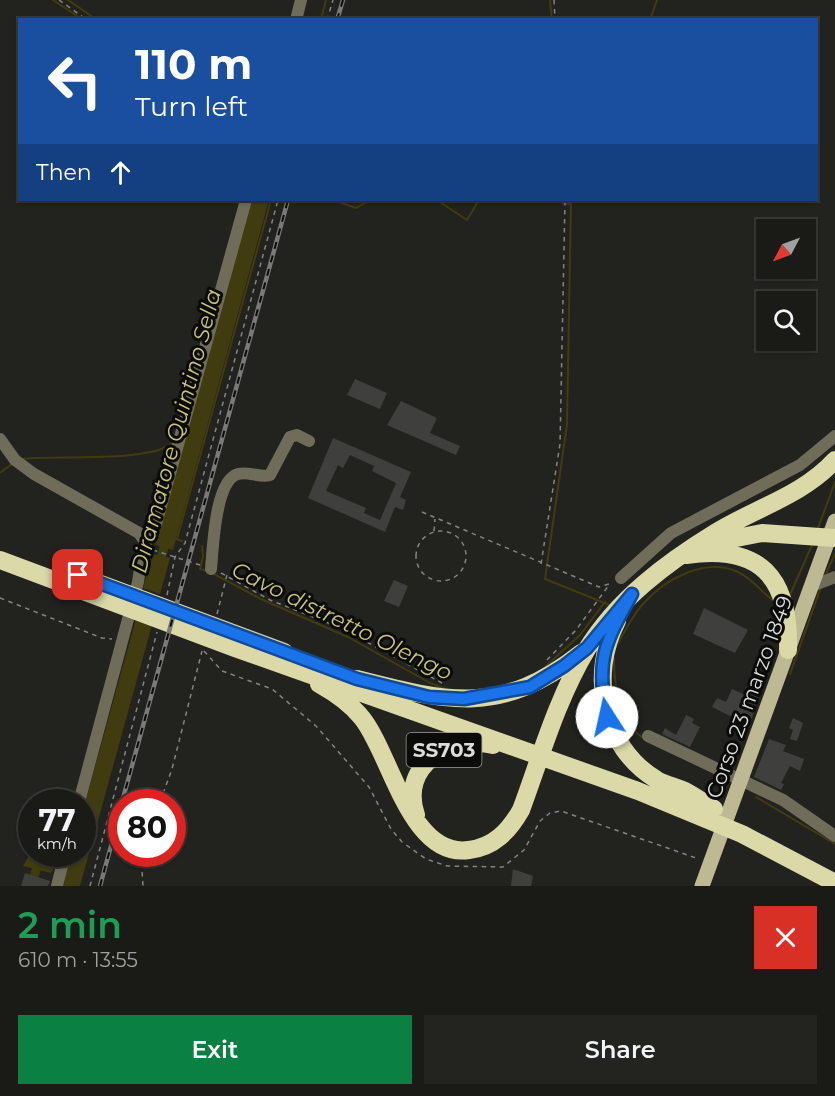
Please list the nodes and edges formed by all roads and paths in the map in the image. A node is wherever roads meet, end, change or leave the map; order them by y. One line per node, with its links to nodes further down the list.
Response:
1 (58, 0): 5 (path)
2 (301, 0): 6 (street)
3 (333, 0): 7 (path)
4 (554, 0): 8 (path)
5 (84, 18)
6 (296, 18)
7 (328, 18)
8 (555, 18)
9 (246, 201): 21 (street)
10 (278, 201): 24 (path)
11 (565, 201): 27 (path)
12 (835, 436): 30 (street)
13 (0, 439): 21 (street)
14 (309, 441): 28 (street)
15 (835, 460): 23 (highway, SS703)
16 (422, 512): 17 (path)
17 (435, 518): 19 (path); 27 (path)
18 (835, 521): 31 (main road, Corso 23 marzo 1849)
19 (434, 531): 19 (path)
20 (835, 538): 23 (highway, SS703)
21 (150, 547): 24 (path); 39 (street)
22 (0, 548): 34 (highway, SS703)
23 (684, 555): 37 (highway, SS703); 42 (highway, SS703)
24 (175, 557): 26 (path); 35 (path)
25 (0, 560): 34 (highway, SS703)
26 (197, 564)
27 (543, 565): 33 (path)
28 (211, 569): 29 (path)
29 (227, 576): 32 (path); 46 (path)
30 (621, 578): 33 (path)
31 (823, 581): 42 (main road, Corso 23 marzo 1849)
32 (225, 582)
33 (609, 585): 44 (path)
34 (115, 595): 40 (highway, SS703)
35 (166, 597)
36 (0, 598): 39 (path)
37 (623, 607): 41 (highway, SS703); 52 (highway, SS703)
38 (157, 632): 60 (path)
39 (122, 639): 50 (street)
40 (237, 642): 45 (highway, SS703); 48 (highway, SS703); 53 (highway, SS703)
41 (587, 648): 45 (highway, SS703); 53 (highway, SS703)
42 (788, 650): 49 (main road, Corso 23 marzo 1849)
43 (202, 651): 51 (path)
44 (542, 664)
45 (357, 679): 52 (highway, SS703)
46 (442, 684)
47 (648, 736): 49 (street)
48 (534, 753): 53 (highway, SS703); 58 (highway, SS703)
49 (741, 780): 54 (street); 62 (main road, Corso 23 marzo 1849)
50 (83, 789)
51 (165, 789)
52 (714, 809): 57 (highway, SS703)
53 (421, 828)
54 (835, 836)
55 (62, 867): 59 (street)
56 (142, 867): 61 (path)
57 (835, 870)
58 (835, 883)
59 (57, 886)
60 (90, 886)
61 (143, 886)
62 (702, 886)

